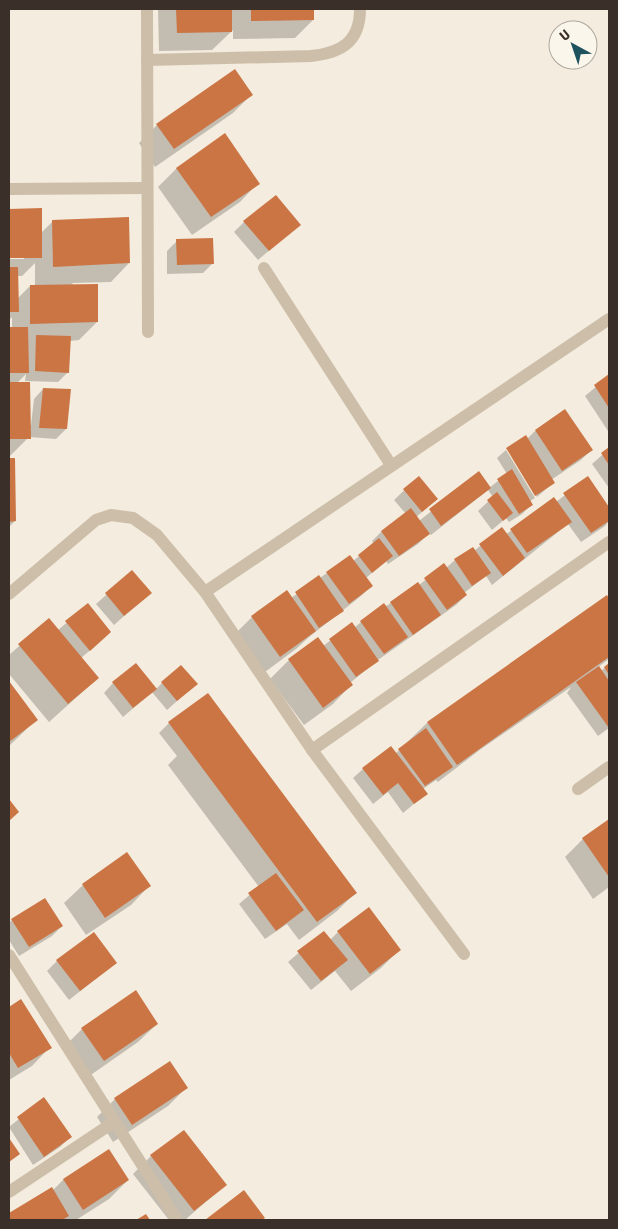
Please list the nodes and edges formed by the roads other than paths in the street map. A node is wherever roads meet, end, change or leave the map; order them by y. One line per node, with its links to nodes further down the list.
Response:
1 (146, 9): 3 (street)
2 (360, 9): 3 (street)
3 (147, 60): 4 (street)
4 (147, 188): 5 (street); 8 (street)
5 (9, 189)
6 (264, 268): 9 (street)
7 (609, 319): 9 (street)
8 (148, 332)
9 (391, 465): 11 (street)
10 (609, 542): 13 (street)
11 (205, 592): 12 (street); 13 (street)
12 (9, 594)
13 (312, 750): 16 (street)
14 (609, 767): 15 (street)
15 (578, 789)
16 (464, 954)
17 (9, 955): 18 (street)
18 (114, 1122): 19 (street); 20 (street)
19 (9, 1192)
20 (176, 1220)

